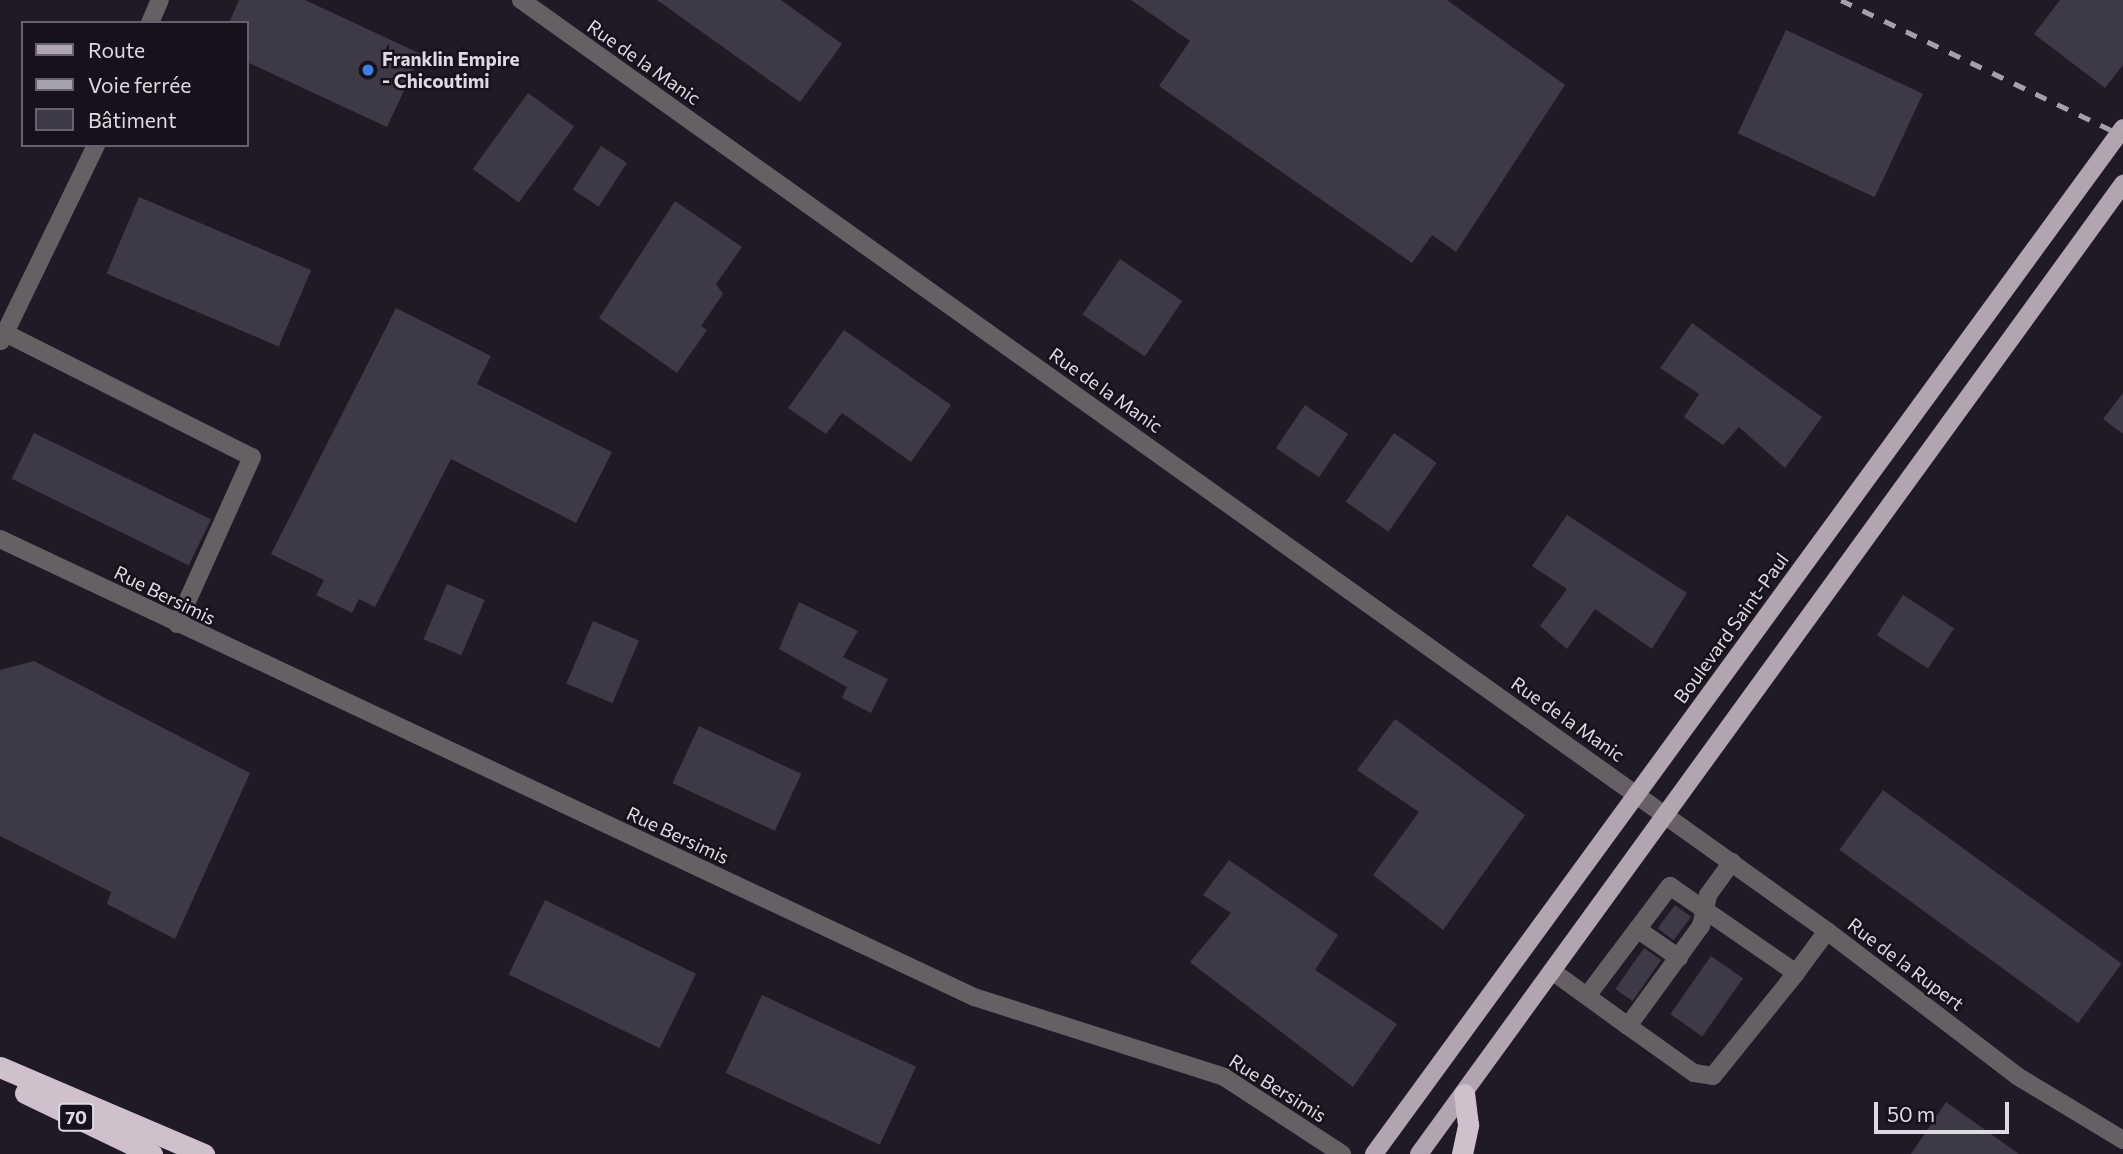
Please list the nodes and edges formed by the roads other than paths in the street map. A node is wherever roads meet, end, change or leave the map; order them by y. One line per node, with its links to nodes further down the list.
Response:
1 (160, 0): 3 (street)
2 (521, 0): 10 (street, Rue de la Manic)
3 (151, 21)
4 (2123, 128): 10 (main road, Boulevard Saint-Paul)
5 (95, 147): 7 (street)
6 (2123, 184): 11 (main road)
7 (2, 338): 9 (street)
8 (0, 539): 9 (street, Rue Bersimis)
9 (177, 624): 27 (street, Rue Bersimis)
10 (1636, 793): 11 (street, Rue de la Manic); 28 (main road, Boulevard Saint-Paul)
11 (1666, 815): 12 (street, Rue de la Rupert); 17 (main road)
12 (1732, 862): 13 (street); 15 (street, Rue de la Rupert)
13 (1704, 909): 14 (street); 16 (street); 18 (street)
14 (1637, 929): 16 (street); 19 (street)
15 (1828, 931): 18 (street); 24 (street, Rue de la Rupert)
16 (1679, 958): 20 (street)
17 (1552, 971): 19 (street); 23 (main road)
18 (1796, 973): 20 (street)
19 (1587, 996): 20 (street)
20 (1628, 1026)
21 (0, 1068): 26 (highway)
22 (0, 1081): 25 (highway, 70)
23 (1464, 1094): 29 (main road); 30 (highway)
24 (2123, 1140)
25 (152, 1154)
26 (204, 1154)
27 (1342, 1154)
28 (1374, 1154)
29 (1419, 1154)
30 (1462, 1154)

